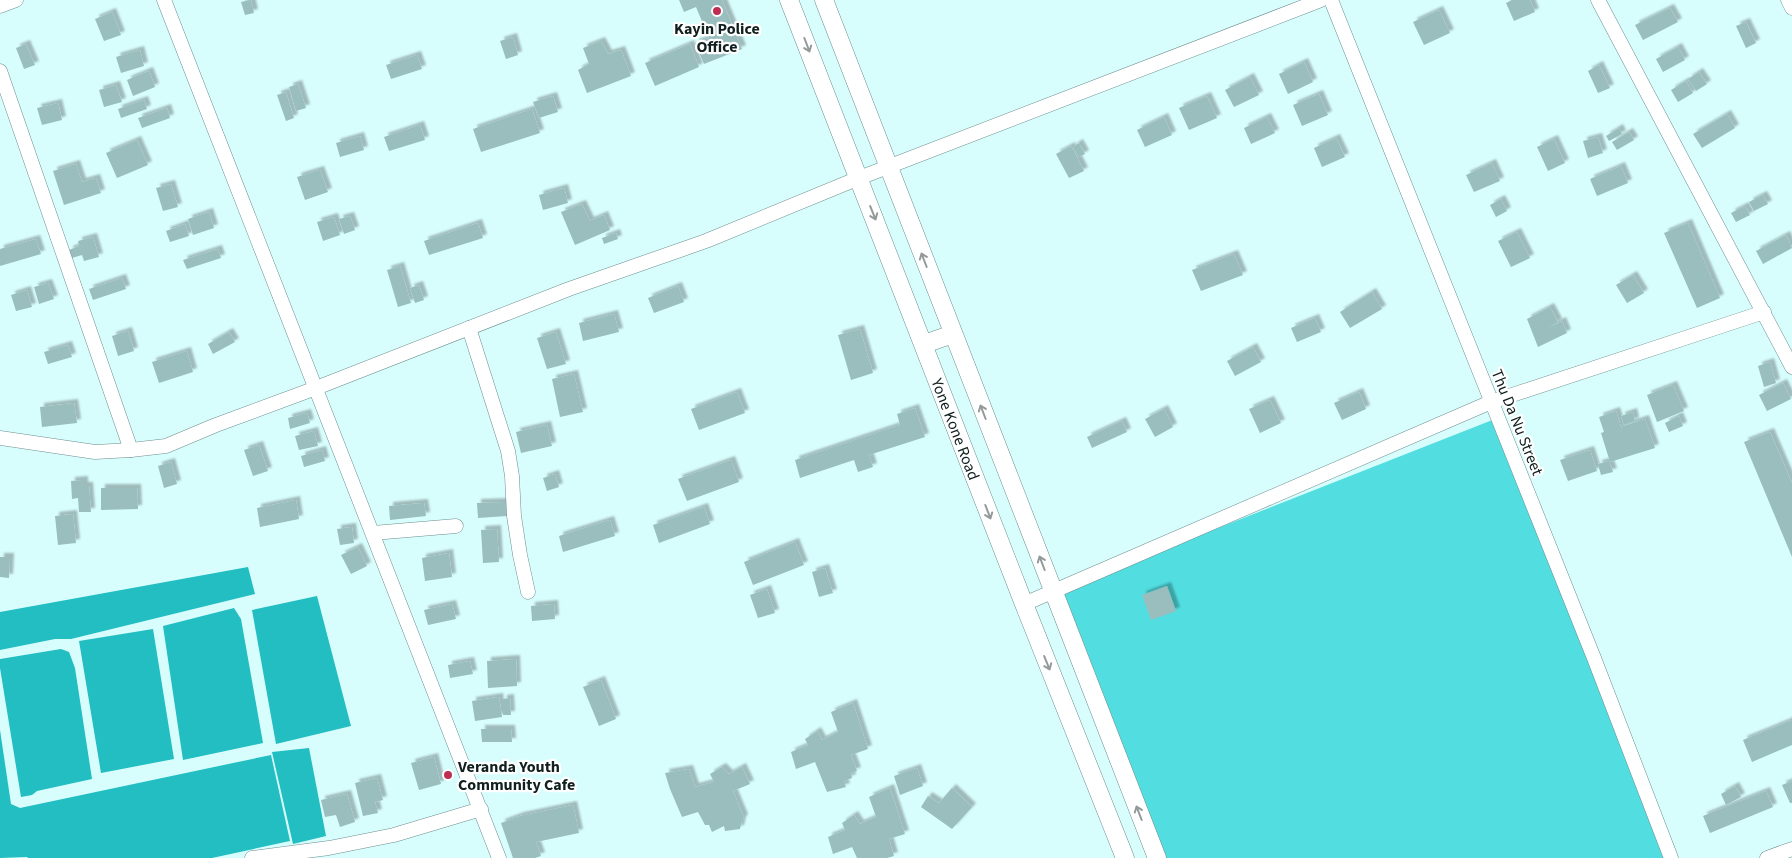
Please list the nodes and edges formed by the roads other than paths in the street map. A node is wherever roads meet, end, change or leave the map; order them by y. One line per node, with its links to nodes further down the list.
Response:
1 (16, 0): 9 (street)
2 (164, 0): 19 (street)
3 (789, 0): 13 (street, Yone Kone Road, one-way to 13)
4 (824, 0): 12 (street)
5 (1321, 0): 12 (street)
6 (1331, 0): 20 (street, Thu Da Nu Street)
7 (1598, 0): 14 (street)
8 (1788, 0): 10 (street)
9 (0, 6)
10 (1792, 8)
11 (0, 71): 22 (street)
12 (888, 167): 13 (street); 16 (street, one-way to 12)
13 (859, 178): 15 (street); 17 (street, Yone Kone Road, one-way to 17)
14 (1764, 312): 18 (street); 20 (street)
15 (469, 328): 19 (street); 25 (street)
16 (952, 334): 17 (street); 26 (street, one-way to 16)
17 (924, 344): 27 (street, Yone Kone Road, one-way to 27)
18 (1792, 366)
19 (316, 388): 22 (street); 24 (street)
20 (1491, 402): 26 (street); 34 (street, Thu Da Nu Street)
21 (0, 438): 22 (street)
22 (131, 450)
23 (456, 526): 24 (street)
24 (373, 533): 28 (street)
25 (528, 592)
26 (1053, 593): 27 (street); 33 (street, one-way to 26)
27 (1024, 604): 32 (street, Yone Kone Road, one-way to 32)
28 (481, 809): 30 (street); 31 (street)
29 (1792, 849): 35 (street)
30 (252, 858)
31 (499, 858)
32 (1125, 858)
33 (1157, 858)
34 (1671, 858)
35 (1767, 858)

